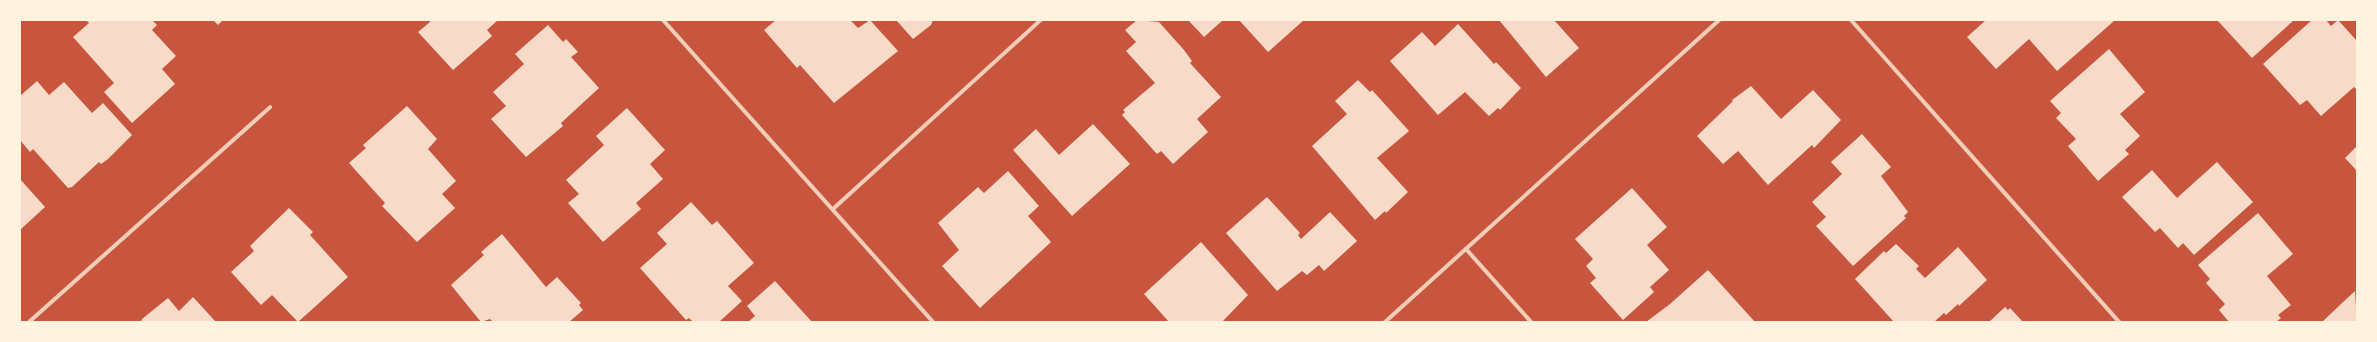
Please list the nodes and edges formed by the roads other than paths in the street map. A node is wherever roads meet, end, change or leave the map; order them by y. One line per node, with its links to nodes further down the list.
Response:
1 (663, 20): 6 (street)
2 (1041, 20): 6 (street)
3 (1719, 20): 7 (street)
4 (1851, 20): 12 (street)
5 (270, 107): 8 (street)
6 (833, 209): 9 (street)
7 (1466, 249): 10 (street); 11 (street)
8 (29, 322)
9 (934, 322)
10 (1385, 322)
11 (1530, 322)
12 (2119, 322)

